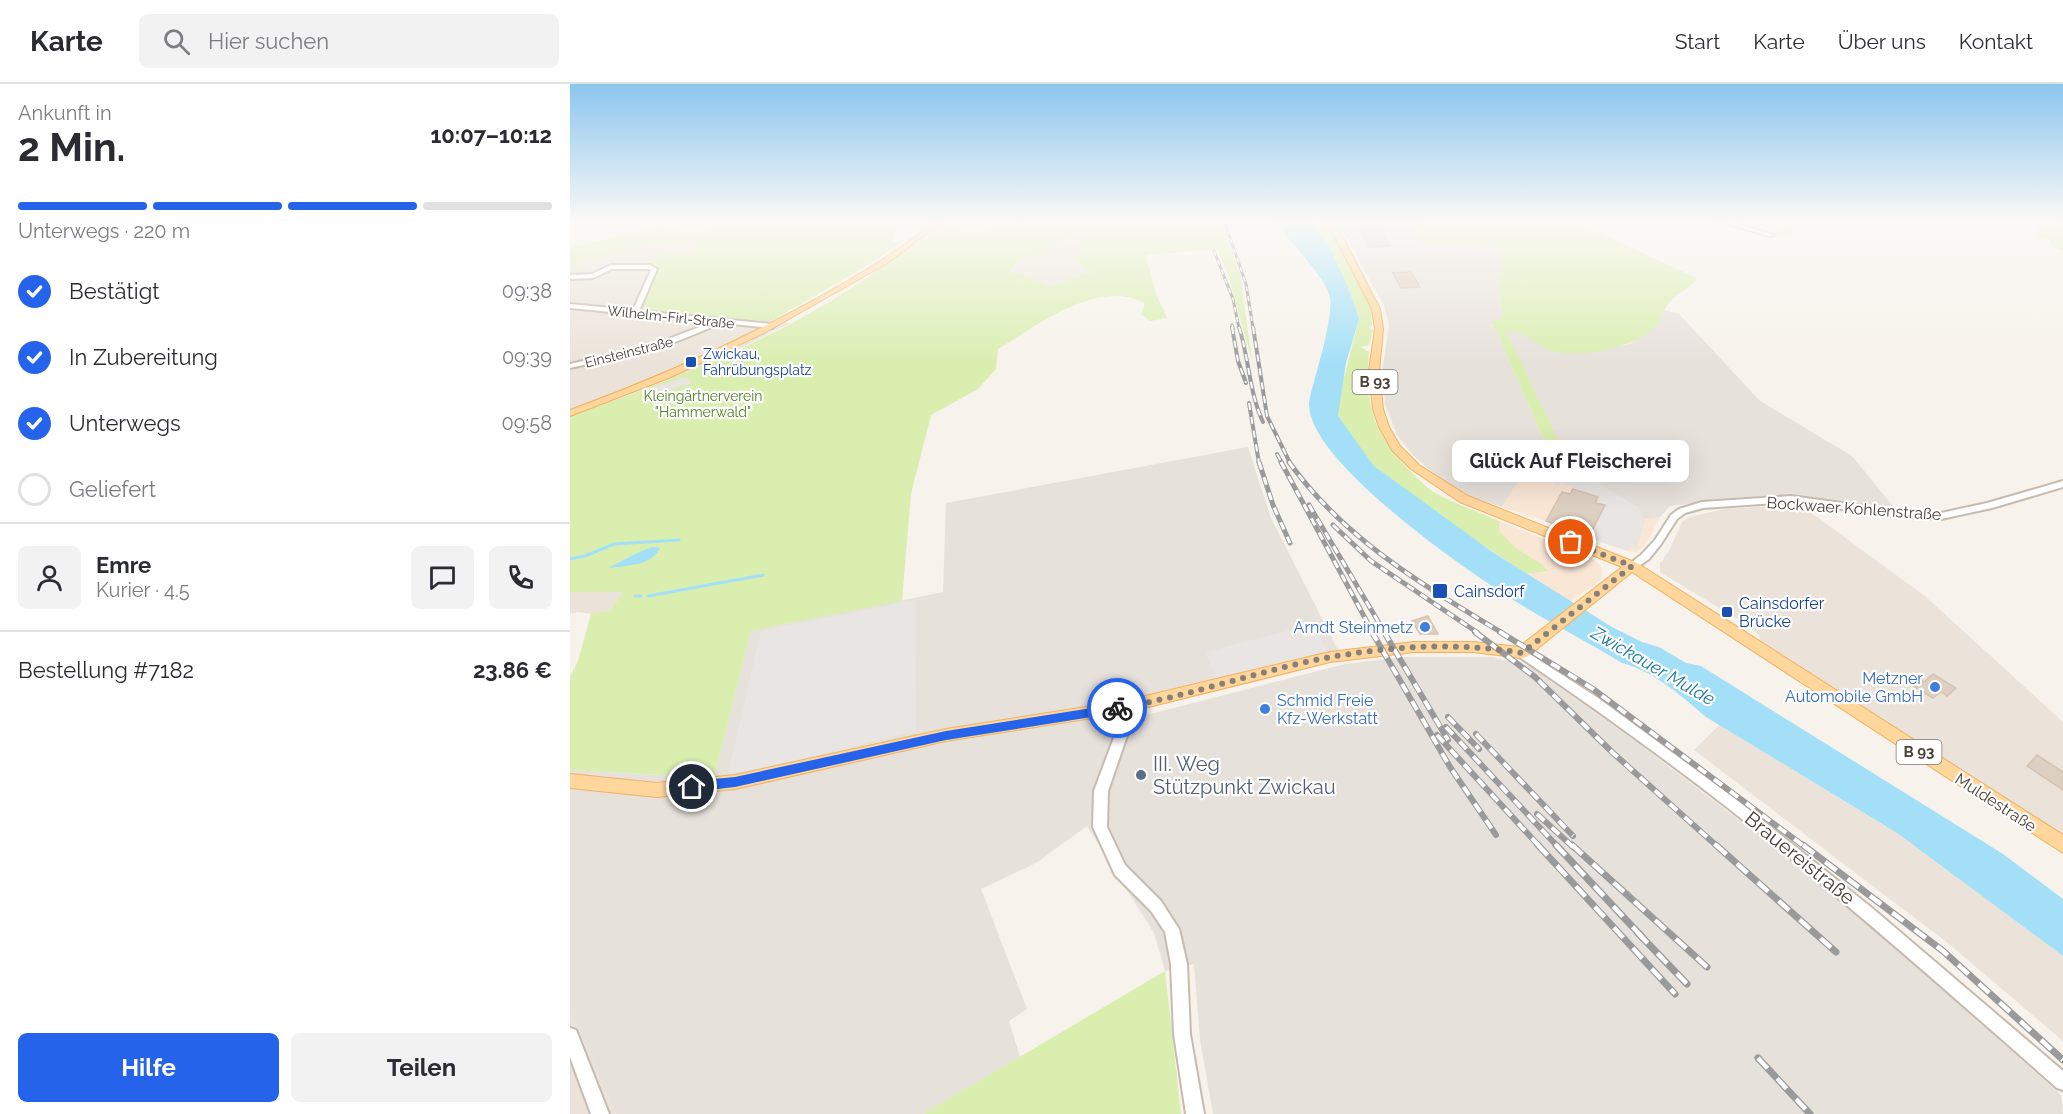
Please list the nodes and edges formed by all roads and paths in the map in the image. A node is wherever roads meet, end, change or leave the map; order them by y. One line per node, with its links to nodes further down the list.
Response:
1 (609, 268): 5 (street)
2 (652, 268): 7 (street)
3 (873, 268): 9 (main road)
4 (1355, 268): 15 (main road, Muldestraße / B 93)
5 (570, 277)
6 (570, 306): 7 (street, Wilhelm-Firl-Straße)
7 (635, 313): 8 (street, Wilhelm-Firl-Straße)
8 (720, 322): 9 (street, Wilhelm-Firl-Straße); 10 (street, Einsteinstraße)
9 (772, 326): 13 (main road)
10 (595, 362): 11 (street, Einsteinstraße); 12 (street)
11 (570, 366)
12 (570, 375)
13 (570, 413)
14 (2063, 484): 15 (street, Bockwaer Kohlenstraße)
15 (1632, 566): 16 (main road); 19 (main road, Muldestraße / B 93)
16 (1522, 653): 17 (main road); 21 (street, Brauereistraße)
17 (1124, 707): 18 (main road); 23 (street)
18 (570, 781)
19 (2063, 845)
20 (570, 1036): 22 (street)
21 (2063, 1082)
22 (600, 1114)
23 (1195, 1114)

